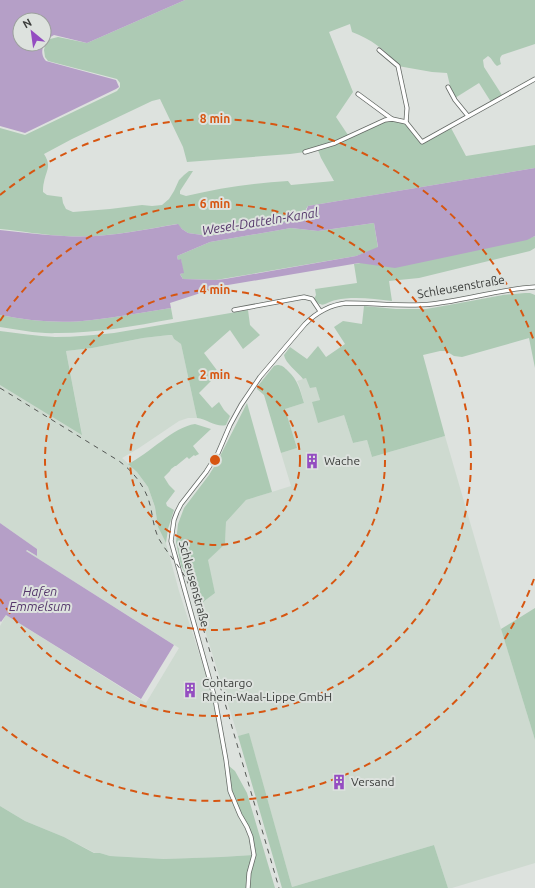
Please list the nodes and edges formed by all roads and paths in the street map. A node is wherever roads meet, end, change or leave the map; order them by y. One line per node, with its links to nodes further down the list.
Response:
1 (379, 50): 7 (street)
2 (535, 79): 5 (street)
3 (448, 87): 5 (street)
4 (358, 94): 6 (street)
5 (468, 116): 7 (street)
6 (392, 119): 7 (street); 8 (street)
7 (406, 122)
8 (305, 152)
9 (535, 287): 11 (street, Schleusenstraße)
10 (234, 310): 11 (street)
11 (320, 311): 12 (street, Schleusenstraße)
12 (248, 888)

